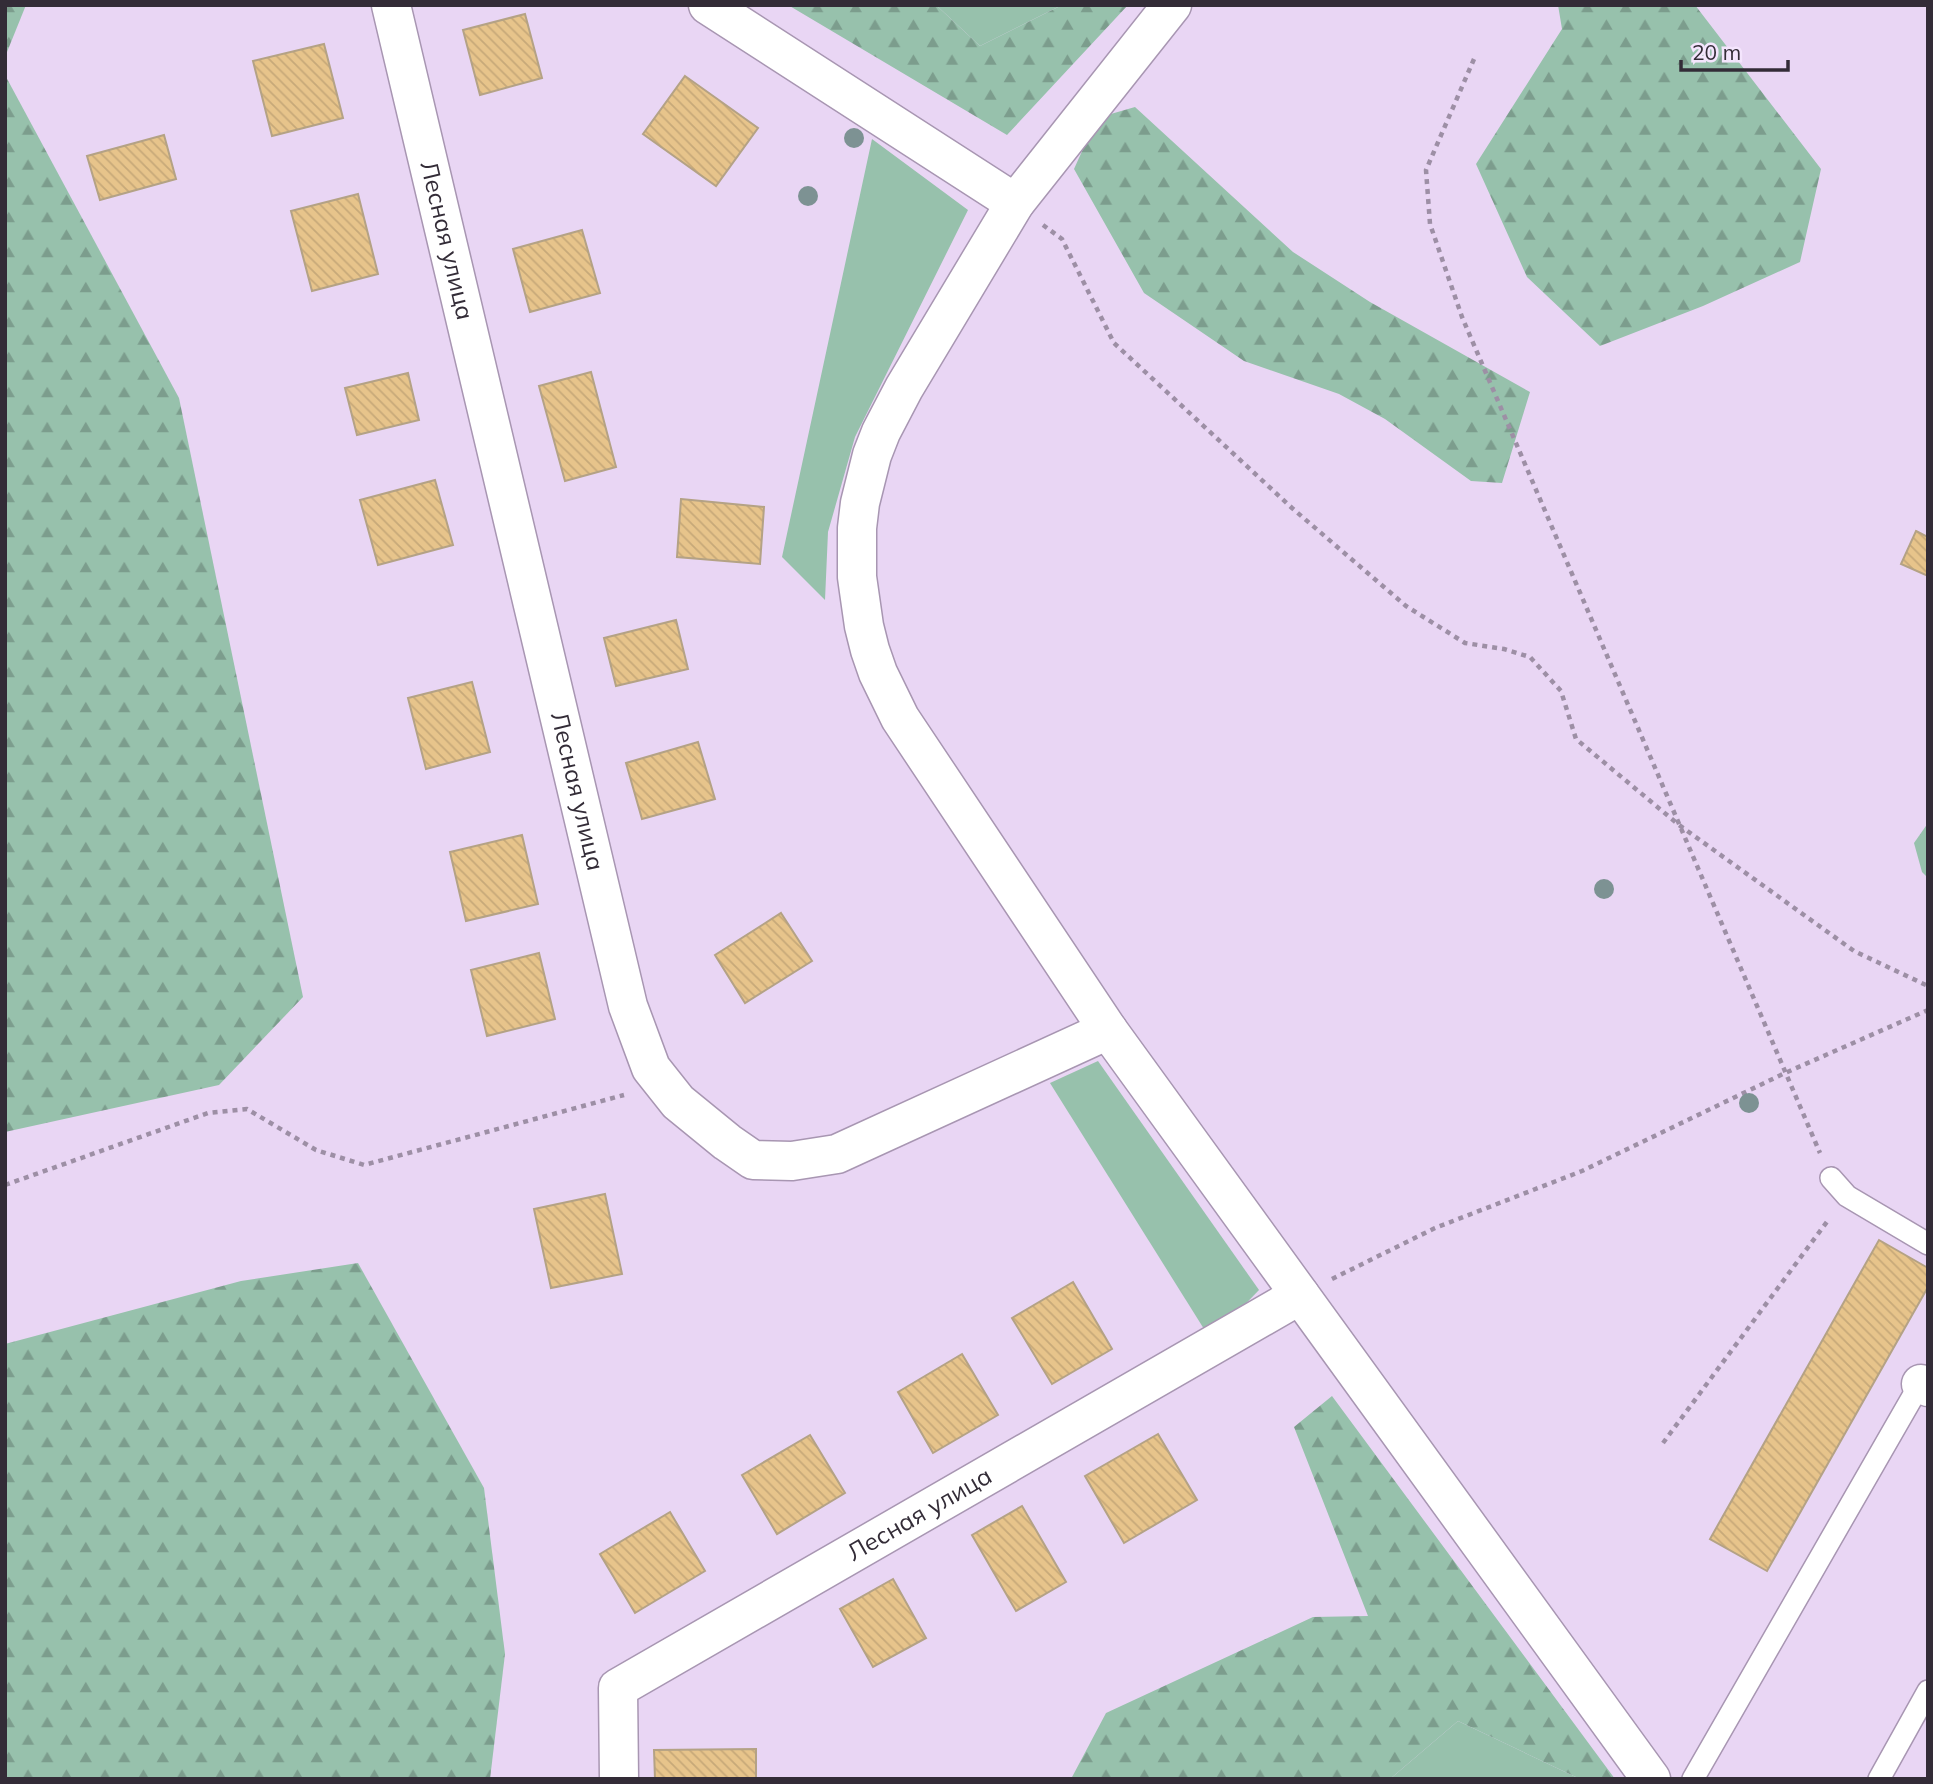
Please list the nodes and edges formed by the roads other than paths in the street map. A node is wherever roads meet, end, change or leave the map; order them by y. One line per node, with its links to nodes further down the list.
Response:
1 (391, 5): 5 (street, Лесная улица)
2 (708, 5): 4 (street)
3 (1171, 5): 4 (street)
4 (1015, 203): 5 (street)
5 (1108, 1030): 8 (street)
6 (1831, 1178): 7 (lane)
7 (1928, 1244)
8 (1300, 1295): 11 (street, Лесная улица); 12 (street)
9 (1925, 1380): 13 (lane)
10 (1928, 1691): 14 (lane)
11 (619, 1779)
12 (1651, 1779)
13 (1693, 1779)
14 (1879, 1779)

